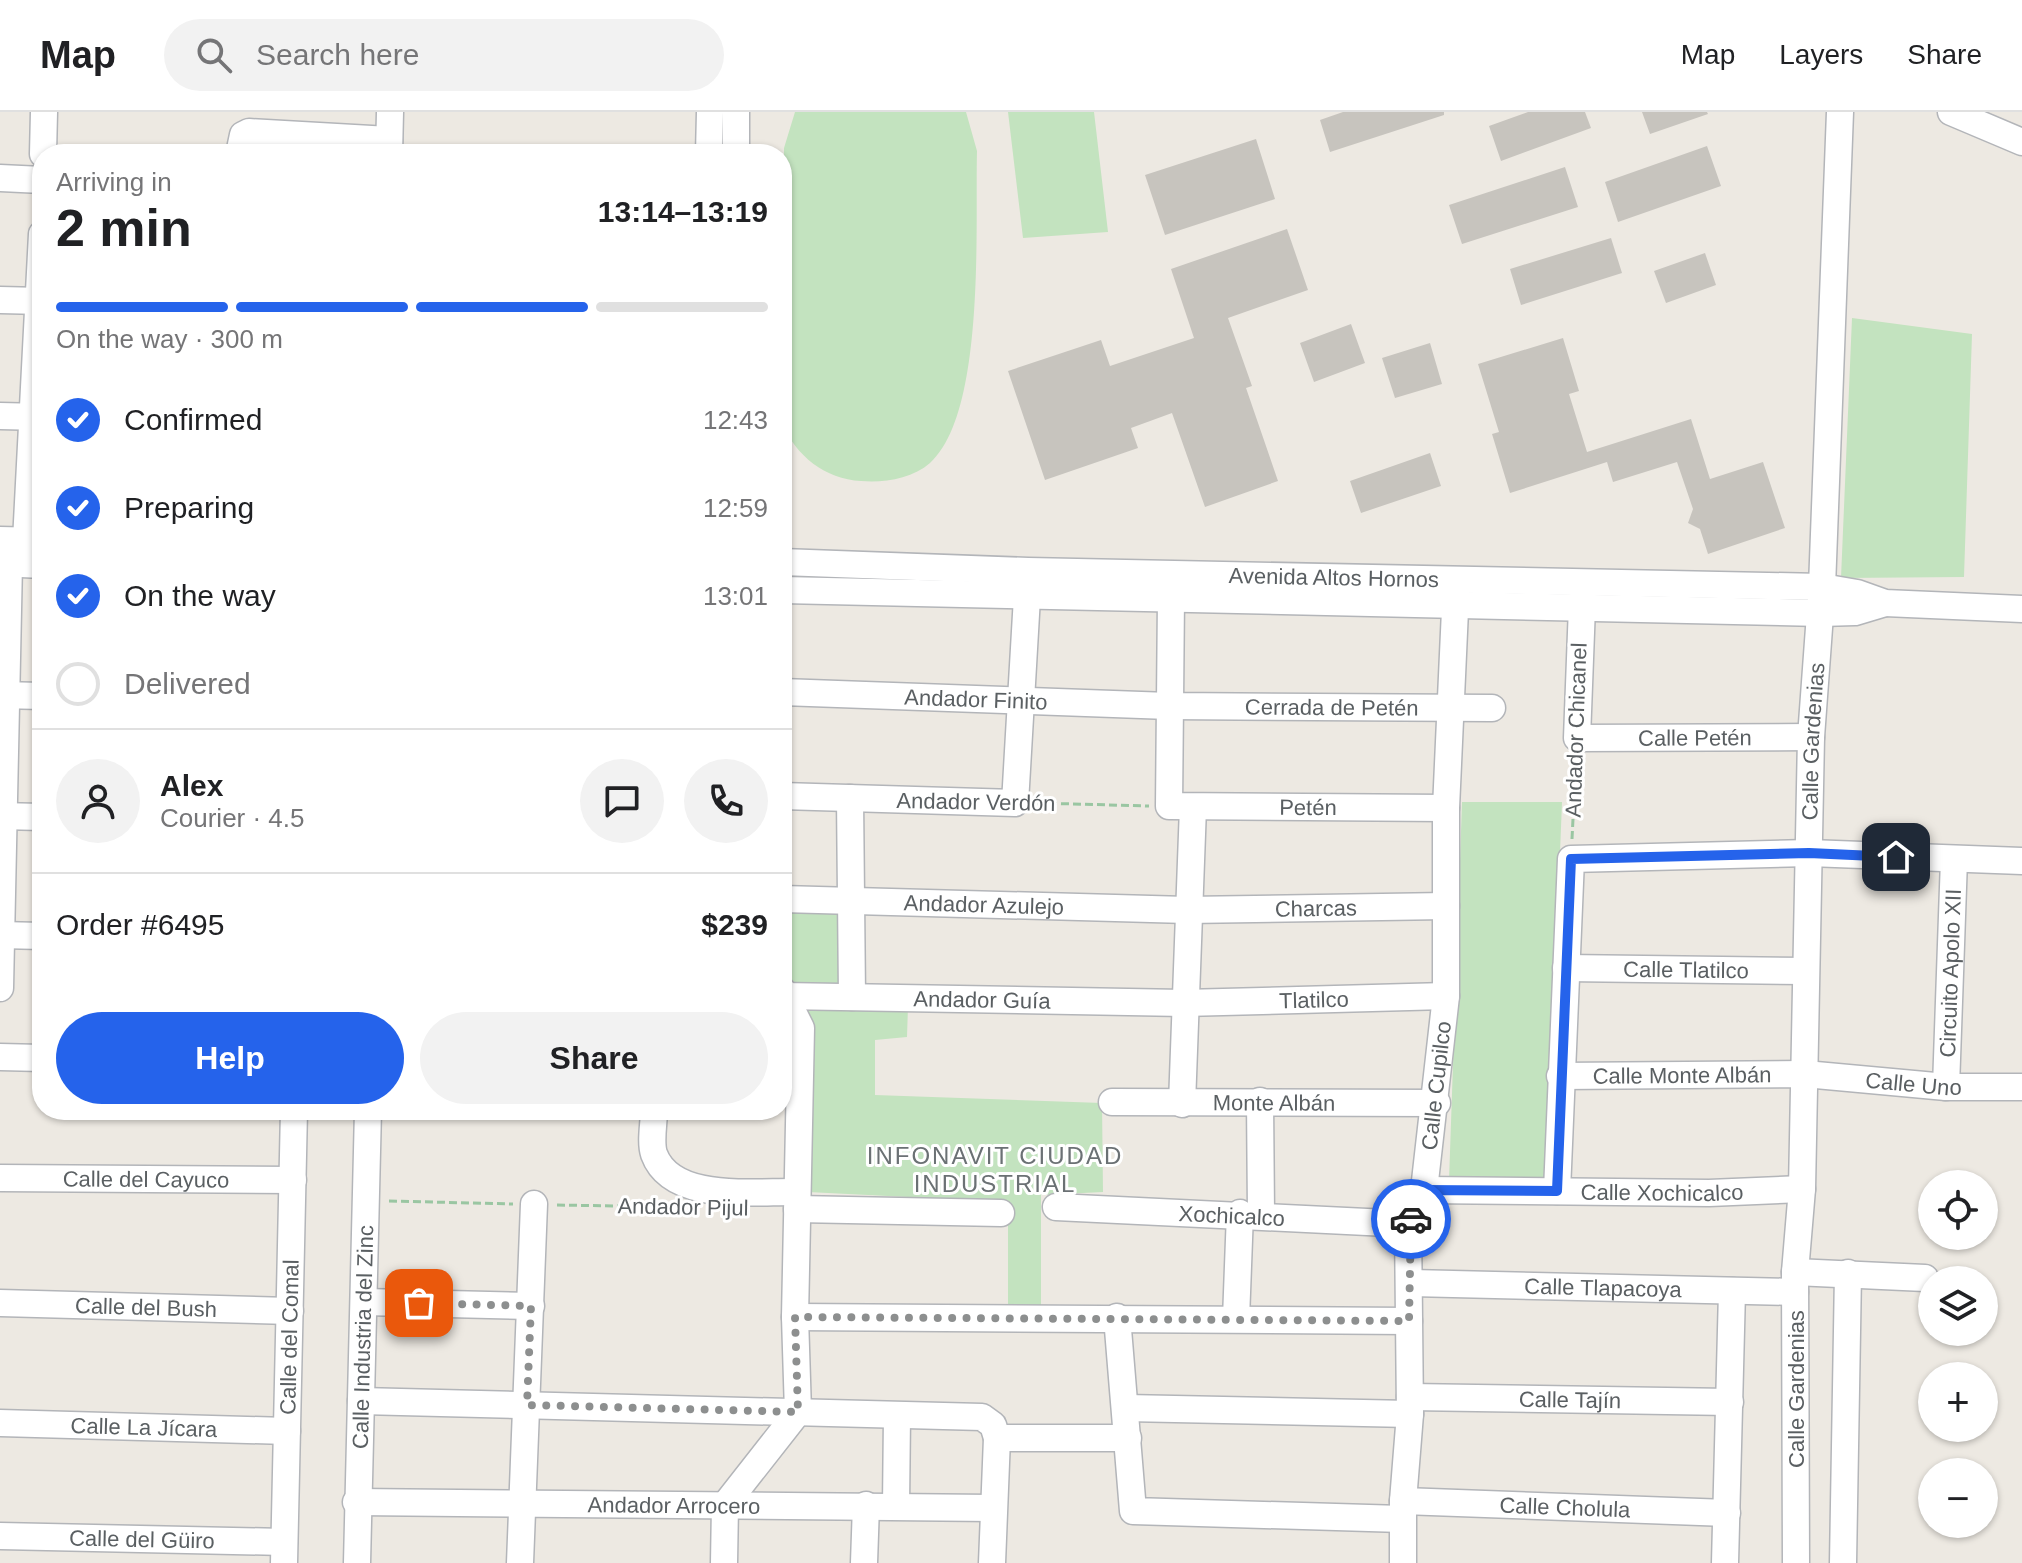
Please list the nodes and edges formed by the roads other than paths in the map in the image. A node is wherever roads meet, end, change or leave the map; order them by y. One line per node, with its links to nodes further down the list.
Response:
1 (44, 112): 8 (street)
2 (390, 112): 11 (street)
3 (710, 112): 12 (street)
4 (736, 112): 13 (street)
5 (1840, 112): 27 (street, Calle Gardenias)
6 (1957, 113): 7 (street)
7 (2022, 142)
8 (43, 144)
9 (241, 144): 10 (street)
10 (334, 144)
11 (389, 144)
12 (709, 144)
13 (736, 144)
14 (0, 178): 15 (street)
15 (32, 180)
16 (0, 300): 17 (street)
17 (32, 301)
18 (0, 416): 19 (street)
19 (32, 417)
20 (32, 447): 21 (street)
21 (15, 550): 31 (street)
22 (792, 562): 24 (street, Avenida Altos Hornos)
23 (792, 590): 25 (street, Avenida Altos Hornos)
24 (1456, 592): 26 (street, Avenida Altos Hornos); 27 (street, Avenida Altos Hornos); 28 (street, Avenida Altos Hornos); 34 (street, Calle Cupilco)
25 (1027, 597): 26 (street, Avenida Altos Hornos); 33 (street)
26 (1171, 597): 35 (street)
27 (1821, 600): 28 (street, Avenida Altos Hornos); 29 (street, Avenida Altos Hornos); 37 (street, Calle Gardenias)
28 (1582, 606): 38 (street, Andador Chicanel)
29 (2022, 609)
30 (792, 692): 33 (street, Andador Finito)
31 (3, 695): 32 (street); 43 (street)
32 (32, 696)
33 (1020, 700): 35 (street, Andador Finito); 40 (street, Andador Verdón)
34 (1450, 705): 35 (street, Cerrada de Petén); 36 (street, Cerrada de Petén); 42 (street, Calle Cupilco)
35 (1169, 706): 41 (street)
36 (1492, 708)
37 (1811, 737): 38 (street, Calle Petén); 45 (street, Calle Gardenias)
38 (1577, 738)
39 (792, 796): 40 (street, Andador Verdón)
40 (850, 798): 49 (street)
41 (1181, 807): 42 (street, Petén); 51 (street)
42 (1446, 808): 50 (street, Calle Cupilco)
43 (2, 816): 44 (street); 52 (street)
44 (32, 817)
45 (1809, 853): 46 (street); 54 (street); 55 (street, Calle Gardenias)
46 (1954, 859): 47 (street); 66 (street, Circuito Apolo XII)
47 (2022, 861)
48 (792, 899): 49 (street, Andador Azulejo)
49 (849, 902): 51 (street, Andador Azulejo); 59 (street)
50 (1446, 906): 51 (street, Charcas); 58 (street, Calle Cupilco)
51 (1187, 910): 60 (street)
52 (1, 935): 53 (street); 56 (street)
53 (32, 936)
54 (1566, 968): 55 (street, Calle Tlatilco); 65 (street)
55 (1805, 971): 64 (street, Calle Gardenias)
56 (0, 988)
57 (792, 994): 59 (street, Andador Guía)
58 (1446, 996): 60 (street, Tlatilco); 70 (street, Calle Cupilco)
59 (852, 997): 60 (street, Andador Guía)
60 (1184, 1003): 71 (street)
61 (792, 1011): 80 (street)
62 (0, 1057): 63 (street)
63 (32, 1058)
64 (1805, 1074): 65 (street, Calle Monte Albán); 66 (street, Calle Uno); 77 (street, Calle Gardenias)
65 (1560, 1076): 79 (street)
66 (1946, 1087): 67 (street, Calle Uno)
67 (2022, 1087)
68 (1260, 1101): 70 (street, Monte Albán); 71 (street, Monte Albán); 84 (street)
69 (1112, 1102): 71 (street, Monte Albán)
70 (1437, 1103): 78 (street, Calle Cupilco)
71 (1182, 1104)
72 (294, 1120): 76 (street, Calle del Comal)
73 (368, 1120): 91 (street, Calle Industria del Zinc)
74 (654, 1120): 80 (street)
75 (0, 1178): 76 (street, Calle del Cayuco)
76 (293, 1180): 94 (street, Calle del Comal)
77 (1802, 1189): 79 (street, Calle Xochicalco); 88 (street, Calle Gardenias)
78 (1424, 1190): 79 (street, Calle Xochicalco); 85 (street, Calle Cupilco)
79 (1557, 1191)
80 (797, 1201): 83 (street); 95 (street)
81 (534, 1204): 93 (street)
82 (1056, 1207): 84 (street, Xochicalco)
83 (1001, 1213)
84 (1250, 1214): 85 (street, Xochicalco); 97 (street)
85 (1408, 1224): 89 (street, Calle Cupilco)
86 (1848, 1273): 87 (street, Calle Tlapacoya); 88 (street, Calle Tlapacoya); 128 (street)
87 (1918, 1278)
88 (1795, 1282): 90 (street, Calle Tlapacoya); 127 (street, Calle Gardenias)
89 (1411, 1283): 90 (street, Calle Tlapacoya); 98 (street, Calle Cupilco)
90 (1732, 1291): 100 (street)
91 (364, 1302): 93 (street); 99 (street, Calle Industria del Zinc)
92 (0, 1303): 94 (street, Calle del Bush)
93 (531, 1306): 101 (street)
94 (290, 1311): 107 (street, Calle del Comal)
95 (795, 1317): 96 (street); 104 (street)
96 (1117, 1317): 97 (street); 103 (street)
97 (1236, 1319): 98 (street)
98 (1409, 1321): 102 (street, Calle Cupilco)
99 (361, 1401): 101 (street); 110 (street, Calle Industria del Zinc)
100 (1730, 1402): 102 (street, Calle Tajín); 117 (street)
101 (527, 1405): 104 (street); 111 (street)
102 (1410, 1406): 103 (street, Calle Tajín); 116 (street, Calle Cupilco)
103 (1126, 1408): 109 (street)
104 (798, 1412): 105 (street); 112 (street)
105 (897, 1416): 108 (street); 114 (street)
106 (0, 1423): 107 (street, Calle La Jícara)
107 (287, 1431): 119 (street, Calle del Comal)
108 (997, 1438): 109 (street); 115 (street)
109 (1128, 1438): 116 (street, Calle Cholula)
110 (356, 1502): 111 (street, Andador Arrocero); 120 (street, Calle Industria del Zinc)
111 (521, 1503): 112 (street, Andador Arrocero); 121 (street)
112 (725, 1505): 113 (street, Andador Arrocero); 122 (street)
113 (866, 1505): 114 (street, Andador Arrocero); 123 (street)
114 (896, 1506): 115 (street, Andador Arrocero)
115 (993, 1508): 124 (street)
116 (1403, 1510): 117 (street, Calle Cholula); 125 (street, Calle Cupilco)
117 (1727, 1513): 126 (street)
118 (0, 1536): 119 (street, Calle del Güiro)
119 (284, 1553)
120 (357, 1563)
121 (520, 1563)
122 (724, 1563)
123 (864, 1563)
124 (992, 1563)
125 (1403, 1563)
126 (1725, 1563)
127 (1796, 1563)
128 (1843, 1563)

